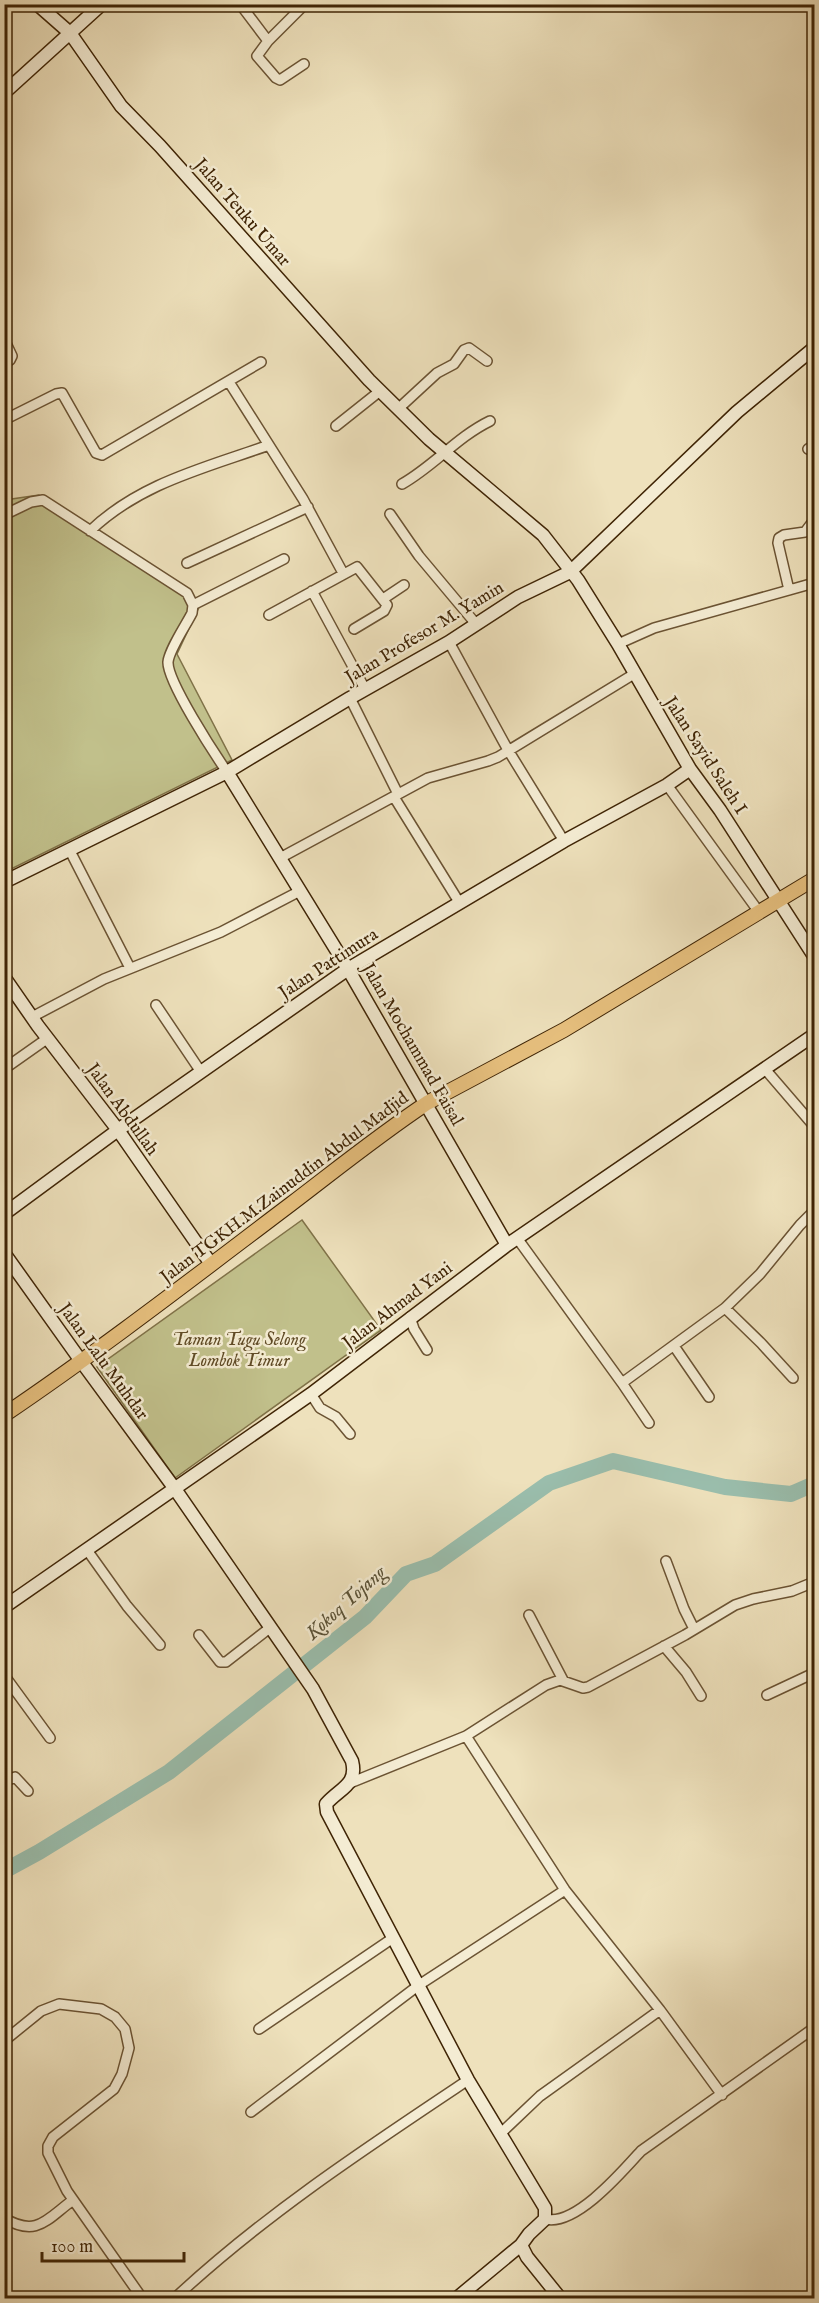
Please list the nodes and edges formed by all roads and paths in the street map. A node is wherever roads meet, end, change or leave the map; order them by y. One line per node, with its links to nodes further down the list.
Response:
1 (37, 4): 5 (street, Jalan Teuku Umar)
2 (102, 4): 5 (street)
3 (240, 4): 6 (street)
4 (305, 4): 6 (street)
5 (70, 33): 8 (street); 15 (street, Jalan Teuku Umar)
6 (268, 41): 7 (street)
7 (303, 64)
8 (4, 93)
9 (4, 339): 13 (street)
10 (814, 348): 30 (street, Jalan Profesor M. Yamin)
11 (487, 361): 16 (street)
12 (261, 362): 14 (street)
13 (4, 364)
14 (229, 382): 17 (street); 20 (street)
15 (380, 391): 16 (street, Jalan Teuku Umar); 19 (street)
16 (398, 409): 21 (street, Jalan Teuku Umar)
17 (4, 420)
18 (490, 421): 21 (street)
19 (336, 426)
20 (269, 445): 23 (street); 27 (street)
21 (445, 452): 22 (street); 30 (street, Jalan Sayid Saleh I)
22 (402, 484)
23 (308, 507): 29 (street); 31 (street)
24 (390, 514): 39 (street)
25 (4, 515): 27 (street)
26 (814, 520): 34 (street)
27 (90, 531): 37 (street)
28 (284, 559): 37 (street)
29 (187, 562)
30 (570, 572): 39 (street, Jalan Profesor M. Yamin); 42 (street, Jalan Sayid Saleh I)
31 (343, 573): 35 (street); 36 (street)
32 (814, 583): 34 (street)
33 (404, 585): 36 (street)
34 (789, 590): 42 (street)
35 (312, 591): 38 (street); 44 (street)
36 (383, 599): 40 (street)
37 (194, 605): 48 (street)
38 (269, 615)
39 (476, 624): 41 (street, Jalan Profesor M. Yamin)
40 (354, 629)
41 (449, 642): 44 (street, Jalan Profesor M. Yamin); 46 (street)
42 (618, 644): 43 (street, Jalan Sayid Saleh I)
43 (634, 674): 46 (street); 47 (street, Jalan Sayid Saleh I)
44 (364, 689): 45 (street, Jalan Profesor M. Yamin)
45 (350, 698): 48 (street, Jalan Profesor M. Yamin); 50 (street)
46 (507, 750): 50 (street); 51 (street)
47 (690, 769): 49 (street, Jalan Pattimura); 57 (street, Jalan Sayid Saleh I)
48 (227, 772): 52 (street, Jalan Profesor M. Yamin); 53 (street, Jalan Mochammad Faisal)
49 (667, 785): 51 (street, Jalan Pattimura); 59 (street)
50 (396, 796): 53 (street); 58 (street)
51 (564, 841): 58 (street, Jalan Pattimura)
52 (69, 849): 55 (street, Jalan Profesor M. Yamin); 61 (street)
53 (280, 858): 56 (street, Jalan Mochammad Faisal)
54 (814, 879): 57 (main road, Jalan TGKH.M.Zainuddin Abdul Madjid)
55 (4, 882)
56 (300, 891): 61 (street); 62 (street, Jalan Mochammad Faisal)
57 (778, 901): 59 (main road, Jalan TGKH.M.Zainuddin Abdul Madjid); 60 (street, Jalan Sayid Saleh I)
58 (459, 902): 62 (street, Jalan Pattimura)
59 (759, 912): 71 (main road, Jalan TGKH.M.Zainuddin Abdul Madjid)
60 (814, 956)
61 (130, 968): 65 (street)
62 (348, 969): 70 (street, Jalan Pattimura); 71 (street, Jalan Mochammad Faisal)
63 (4, 977): 65 (street, Jalan Abdullah)
64 (156, 1005): 70 (street)
65 (32, 1017): 67 (street, Jalan Abdullah)
66 (814, 1035): 68 (street, Jalan Ahmad Yani)
67 (48, 1038): 69 (street); 73 (street, Jalan Abdullah)
68 (764, 1068): 72 (street); 76 (street, Jalan Ahmad Yani)
69 (4, 1069)
70 (201, 1072): 73 (street, Jalan Pattimura)
71 (427, 1103): 76 (street, Jalan Mochammad Faisal); 78 (main road, Jalan TGKH.M.Zainuddin Abdul Madjid)
72 (814, 1126)
73 (118, 1130): 75 (street, Jalan Pattimura); 78 (street, Jalan Abdullah)
74 (814, 1211): 79 (street)
75 (4, 1214)
76 (512, 1242): 80 (street, Jalan Ahmad Yani); 85 (street)
77 (4, 1253): 83 (street, Jalan Lalu Muhdar)
78 (211, 1264): 83 (main road, Jalan TGKH.M.Zainuddin Abdul Madjid)
79 (725, 1308): 81 (street); 84 (street)
80 (410, 1317): 82 (street); 86 (street, Jalan Ahmad Yani)
81 (674, 1346): 85 (street); 87 (street)
82 (427, 1350)
83 (81, 1361): 88 (main road, Jalan TGKH.M.Zainuddin Abdul Madjid); 91 (street, Jalan Lalu Muhdar)
84 (793, 1378)
85 (622, 1383): 89 (street)
86 (311, 1394): 90 (street); 91 (street, Jalan Ahmad Yani)
87 (709, 1397)
88 (4, 1414)
89 (650, 1423)
90 (350, 1434)
91 (175, 1489): 92 (street, Jalan Ahmad Yani); 98 (street, Jalan Lalu Muhdar)
92 (87, 1550): 95 (street, Jalan Ahmad Yani); 100 (street)
93 (666, 1561): 97 (street)
94 (814, 1582): 97 (street)
95 (4, 1608)
96 (529, 1615): 104 (street)
97 (694, 1629): 101 (street)
98 (274, 1632): 99 (street); 110 (street, Jalan Lalu Muhdar)
99 (199, 1635)
100 (160, 1645)
101 (664, 1646): 104 (street); 106 (street)
102 (814, 1673): 105 (street)
103 (4, 1675): 108 (street)
104 (563, 1680): 107 (street)
105 (767, 1695)
106 (701, 1696)
107 (466, 1736): 110 (street); 112 (street)
108 (50, 1738)
109 (4, 1782): 111 (street)
110 (350, 1783): 113 (street)
111 (28, 1791)
112 (565, 1890): 114 (street); 115 (street)
113 (393, 1938): 114 (street); 117 (street)
114 (419, 1985): 119 (street); 121 (street)
115 (660, 2010): 120 (street); 122 (street)
116 (814, 2028): 120 (street)
117 (259, 2029)
118 (4, 2042): 123 (street)
119 (468, 2080): 122 (street); 128 (street)
120 (722, 2095): 125 (street)
121 (251, 2112)
122 (500, 2134): 125 (street)
123 (73, 2200): 124 (street); 127 (street)
124 (4, 2218)
125 (544, 2219): 126 (street)
126 (521, 2245): 129 (street); 130 (street)
127 (140, 2298)
128 (175, 2298)
129 (457, 2298)
130 (560, 2298)

